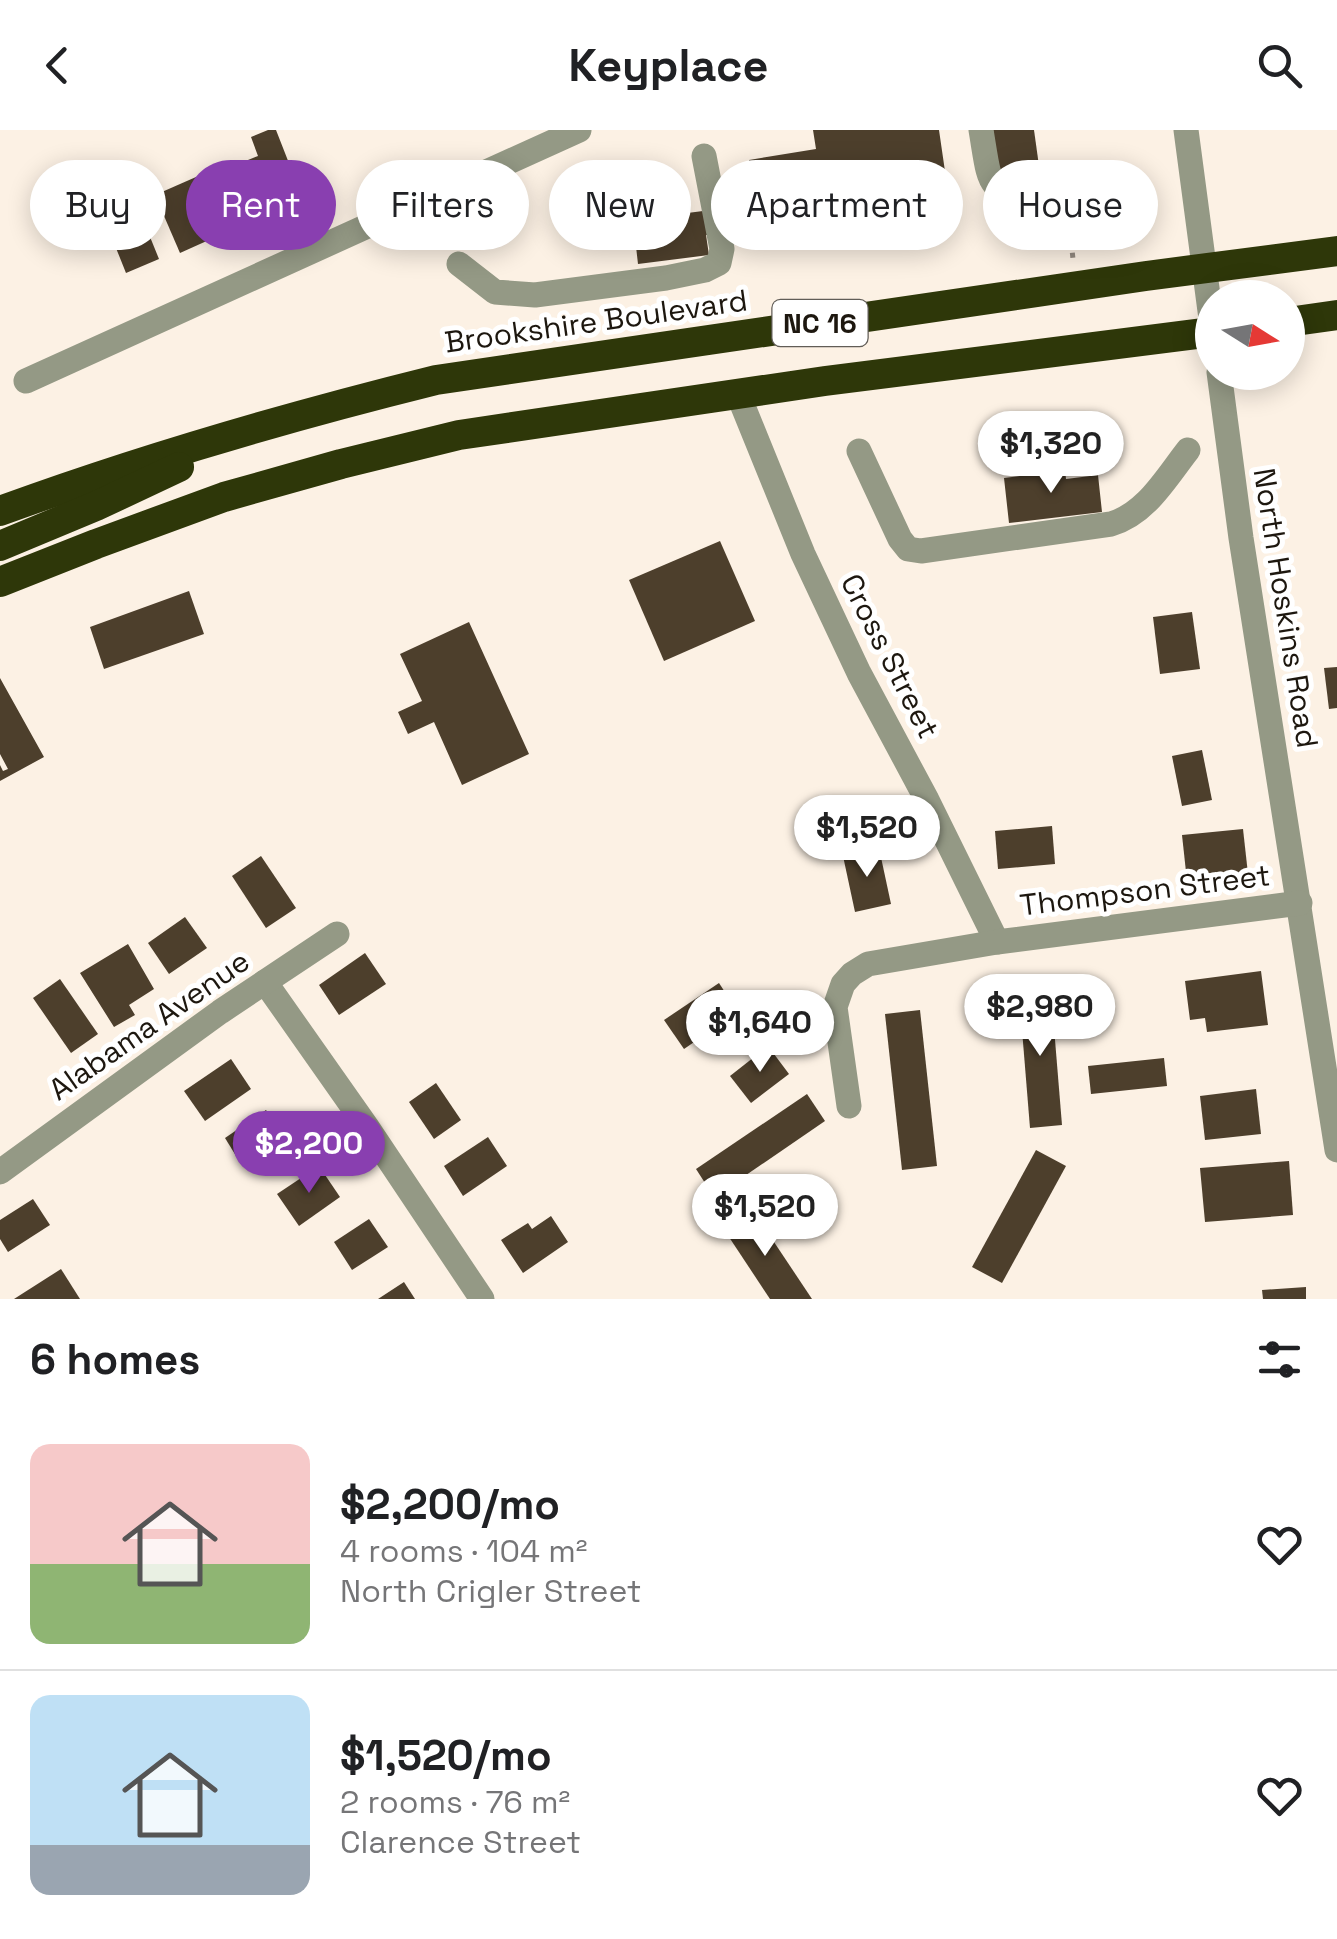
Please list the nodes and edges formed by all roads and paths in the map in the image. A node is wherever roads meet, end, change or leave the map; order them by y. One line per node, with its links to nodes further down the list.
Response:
1 (579, 130): 15 (street)
2 (982, 130): 5 (street)
3 (1186, 130): 10 (street)
4 (704, 156): 9 (street)
5 (987, 160)
6 (1071, 250): 8 (path)
7 (1337, 252): 10 (highway, Brookshire Boulevard / NC 16)
8 (1072, 258)
9 (459, 264)
10 (1204, 268): 11 (street); 18 (highway, Brookshire Boulevard / NC 16)
11 (1206, 280)
12 (1337, 315): 13 (highway)
13 (1305, 320)
14 (1195, 331): 17 (highway, NC 16)
15 (26, 381)
16 (1221, 390): 24 (street, North Hoskins Road)
17 (738, 394): 23 (highway, NC 16); 26 (street, Cross Street)
18 (257, 427): 21 (highway, Brookshire Boulevard / NC 16); 22 (highway)
19 (1188, 450): 20 (street)
20 (859, 451)
21 (0, 512)
22 (0, 546)
23 (0, 582)
24 (1300, 903): 26 (street, Thompson Street); 29 (street, North Hoskins Road)
25 (337, 934): 27 (street, Alabama Avenue)
26 (996, 942): 28 (street, Thompson Street)
27 (265, 982): 30 (street, Alabama Avenue); 31 (street)
28 (849, 1106)
29 (1337, 1150)
30 (0, 1172)
31 (482, 1299)

